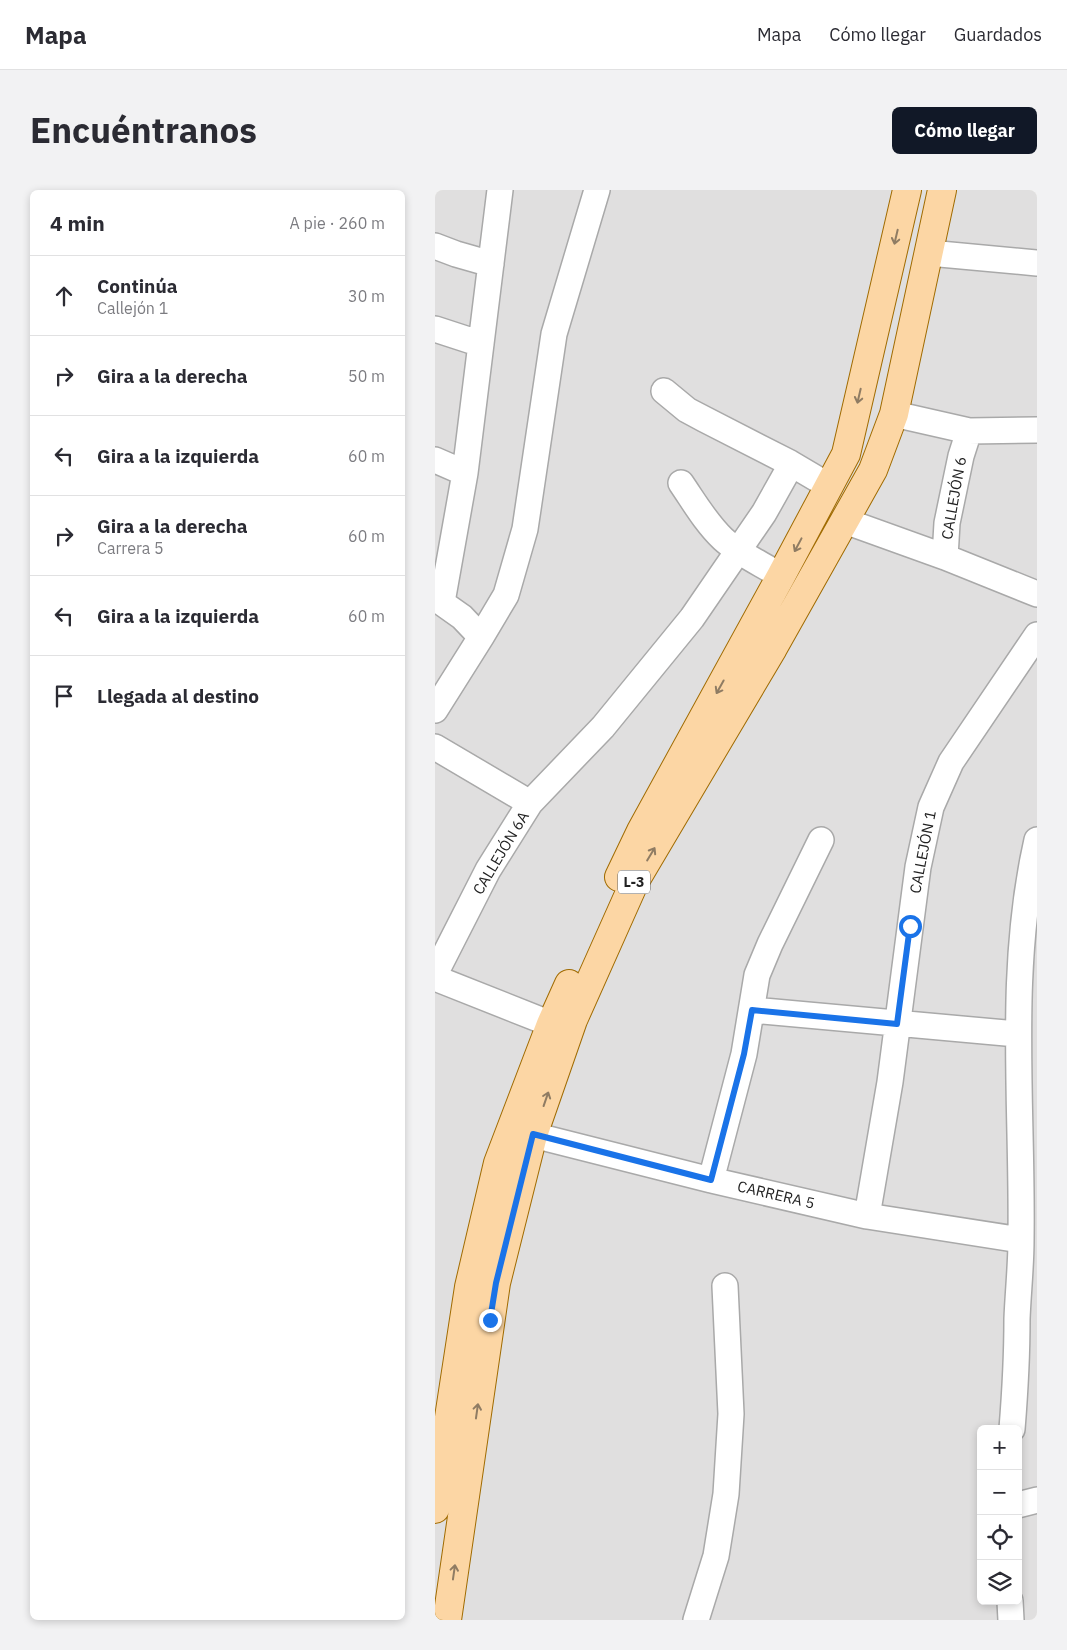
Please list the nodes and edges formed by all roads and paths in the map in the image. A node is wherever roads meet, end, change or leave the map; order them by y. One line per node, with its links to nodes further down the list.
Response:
1 (500, 190): 8 (street)
2 (597, 190): 27 (street)
3 (907, 190): 19 (main road, L-3, one-way to 19)
4 (942, 190): 6 (main road, L-3)
5 (435, 246): 8 (street)
6 (929, 253): 7 (street); 12 (main road, L-3)
7 (1037, 263)
8 (491, 264): 10 (street)
9 (435, 329): 10 (street)
10 (481, 344): 17 (street)
11 (665, 391): 16 (street)
12 (894, 414): 14 (street); 20 (main road, L-3)
13 (1037, 430): 14 (street)
14 (969, 431): 22 (street, CALLEJÓN 6)
15 (435, 460): 17 (street)
16 (791, 463): 19 (street); 21 (street)
17 (465, 473): 25 (street)
18 (681, 483): 21 (street)
19 (829, 486): 23 (main road, L-3, one-way to 23)
20 (845, 521): 22 (street); 40 (main road, L-3, one-way to 20)
21 (738, 550): 23 (street); 30 (street)
22 (945, 557): 24 (street, CALLEJÓN 6)
23 (781, 576): 37 (main road, L-3, one-way to 37)
24 (1037, 594)
25 (439, 600): 27 (street)
26 (1037, 635): 38 (street, CALLEJÓN 1)
27 (481, 637): 28 (street)
28 (435, 710)
29 (435, 747): 30 (street, CALLEJÓN 6A)
30 (530, 803): 34 (street, CALLEJÓN 6A)
31 (821, 840): 36 (street)
32 (1037, 840): 33 (street)
33 (1028, 963): 39 (street)
34 (435, 974)
35 (435, 978): 37 (street)
36 (752, 1010): 38 (street); 41 (street)
37 (551, 1024): 49 (main road, L-3)
38 (897, 1024): 39 (street); 42 (street, CALLEJÓN 1)
39 (1017, 1034): 43 (street)
40 (533, 1134): 41 (street, CARRERA 5); 51 (main road, L-3, one-way to 40)
41 (711, 1180): 42 (street, CARRERA 5)
42 (867, 1216): 43 (street, CARRERA 5)
43 (1021, 1240): 45 (street)
44 (725, 1286): 52 (street)
45 (1027, 1364): 46 (street)
46 (1013, 1425)
47 (1037, 1500): 48 (street)
48 (1022, 1504)
49 (435, 1509)
50 (1010, 1605): 53 (street)
51 (447, 1620)
52 (696, 1620)
53 (1011, 1620)

